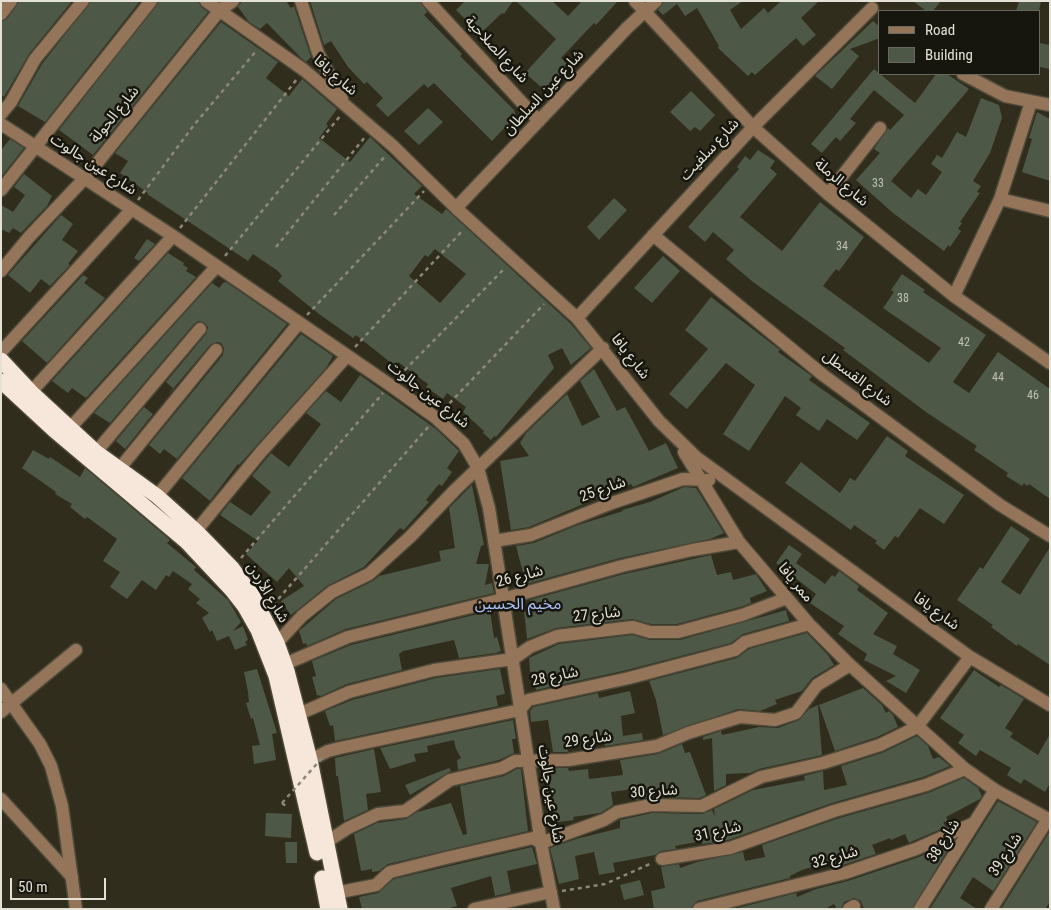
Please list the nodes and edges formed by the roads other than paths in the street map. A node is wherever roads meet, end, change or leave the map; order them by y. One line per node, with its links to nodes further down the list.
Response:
1 (11, 1): 13 (street)
2 (83, 1): 18 (street)
3 (151, 1): 23 (street)
4 (206, 1): 11 (street, شارع يافا)
5 (233, 1): 11 (street, شارع الحولة)
6 (301, 1): 17 (street)
7 (428, 1): 19 (street, شارع الصلاحية)
8 (635, 1): 12 (street, شارع الرملة)
9 (656, 1): 12 (street, شارع عين السلطان)
10 (873, 8): 21 (street, شارع سلفيت)
11 (220, 10): 17 (street, شارع يافا); 24 (street, شارع الحولة)
12 (644, 11): 19 (street, شارع عين السلطان); 21 (street, شارع الرملة)
13 (1, 14)
14 (965, 75): 15 (street)
15 (1030, 102): 16 (street); 27 (street)
16 (1050, 105)
17 (347, 108): 28 (street, شارع يافا)
18 (1, 114)
19 (540, 121): 28 (street, شارع عين السلطان)
20 (1, 124): 23 (street, شارع عين جالوت)
21 (753, 127): 26 (street, شارع الرملة); 31 (street, شارع سلفيت)
22 (880, 128): 26 (street)
23 (37, 148): 24 (street, شارع عين جالوت); 25 (street)
24 (85, 178): 29 (street, شارع عين جالوت); 34 (street, شارع الحولة)
25 (1, 190)
26 (828, 194): 35 (street, شارع الرملة)
27 (1000, 199): 30 (street); 35 (street)
28 (456, 208): 36 (street, شارع يافا)
29 (131, 210): 32 (street, شارع عين جالوت); 41 (street)
30 (1050, 211)
31 (653, 235): 36 (street, شارع سلفيت); 56 (street, شارع القسطل)
32 (173, 236): 33 (street, شارع عين جالوت); 46 (street)
33 (216, 267): 37 (street, شارع عين جالوت); 47 (street)
34 (1, 271)
35 (954, 296): 44 (street, شارع الرملة)
36 (576, 318): 39 (street, شارع يافا)
37 (299, 323): 42 (street, شارع عين جالوت); 54 (street)
38 (200, 329): 49 (street)
39 (603, 348): 48 (street, شارع يافا); 51 (street)
40 (216, 350): 50 (street)
41 (1, 352)
42 (347, 356): 51 (street, شارع عين جالوت); 55 (street)
43 (1, 360): 46 (highway, شارع الأردن)
44 (1050, 363)
45 (1, 381): 89 (highway, شارع الأردن)
46 (31, 392): 47 (highway, شارع الأردن)
47 (71, 427): 49 (highway, شارع الأردن)
48 (674, 438): 52 (street, شارع يافا); 53 (street, ممر يافا)
49 (96, 452): 50 (highway, شارع الأردن)
50 (120, 468): 54 (highway, شارع الأردن)
51 (478, 468): 57 (street, شارع عين جالوت); 62 (street)
52 (724, 478): 53 (street, شارع 25); 64 (street, شارع يافا)
53 (704, 481): 57 (street, شارع 25); 58 (street, ممر يافا)
54 (157, 496): 55 (highway, شارع الأردن)
55 (196, 531): 62 (highway, شارع الأردن)
56 (1050, 536)
57 (494, 541): 60 (street, شارع عين جالوت)
58 (739, 542): 59 (street, ممر يافا); 60 (street, شارع 26)
59 (787, 598): 61 (street, ممر يافا); 65 (street, شارع 27)
60 (503, 599): 65 (street, شارع عين جالوت); 66 (street, شارع 26)
61 (809, 624): 67 (street, ممر يافا); 71 (street, شارع 28)
62 (277, 643): 66 (highway, شارع الأردن)
63 (76, 650): 69 (street)
64 (970, 657): 70 (street, شارع يافا); 74 (street)
65 (513, 659): 71 (street, شارع عين جالوت); 73 (street, شارع 27)
66 (284, 664): 73 (highway, شارع الأردن)
67 (850, 665): 74 (street, ممر يافا); 76 (street, شارع 29)
68 (1, 689): 69 (street)
69 (12, 704): 72 (street); 85 (street)
70 (1050, 705)
71 (520, 710): 75 (street, شارع 28); 76 (street, شارع عين جالوت)
72 (1, 712)
73 (299, 714): 75 (highway, شارع الأردن)
74 (918, 727): 77 (street, ممر يافا); 83 (street, شارع 30)
75 (316, 759): 82 (highway, شارع الأردن)
76 (528, 761): 82 (street, شارع 29); 83 (street, شارع عين جالوت)
77 (965, 769): 78 (street, ممر يافا); 84 (street, شارع 31)
78 (995, 790): 80 (street, ممر يافا); 81 (street, شارع 38)
79 (1, 799): 85 (street)
80 (1049, 819): 95 (street, شارع 39)
81 (974, 823): 93 (street, شارع 32); 94 (street, شارع 38)
82 (325, 843): 87 (highway, شارع الأردن)
83 (541, 843): 86 (street, شارع عين جالوت); 87 (street, شارع 30)
84 (662, 859)
85 (72, 877): 88 (street)
86 (551, 892): 91 (street); 92 (street, شارع عين جالوت)
87 (336, 893): 90 (highway, شارع الأردن)
88 (76, 909)
89 (328, 909)
90 (340, 909)
91 (474, 909)
92 (554, 909)
93 (698, 909)
94 (920, 909)
95 (991, 909)

